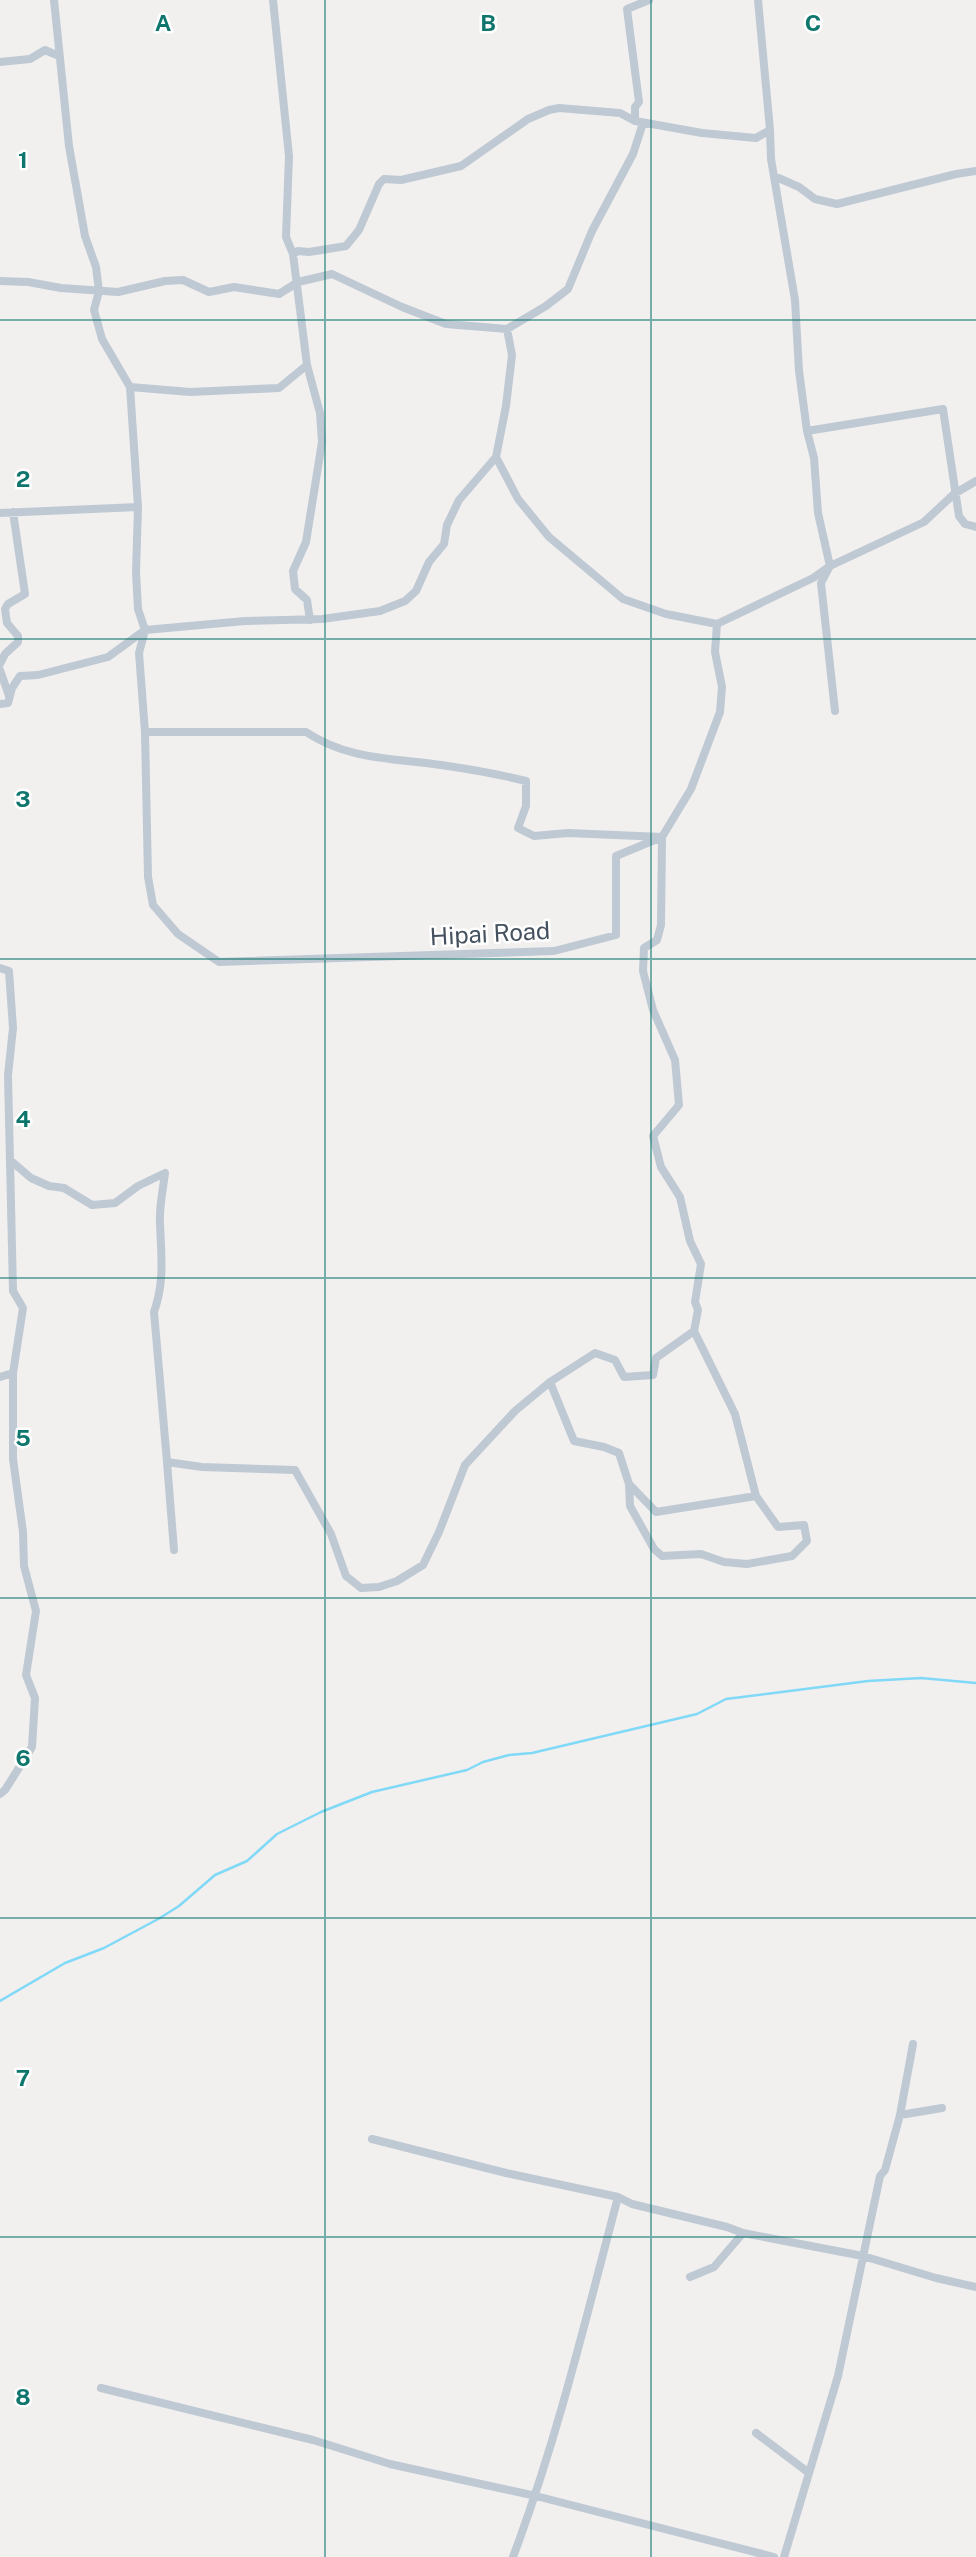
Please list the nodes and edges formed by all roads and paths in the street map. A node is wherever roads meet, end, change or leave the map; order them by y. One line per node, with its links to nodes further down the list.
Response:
1 (54, 0): 5 (street)
2 (273, 0): 11 (street)
3 (649, 0): 7 (street)
4 (758, 0): 8 (street)
5 (59, 56): 6 (street); 14 (street)
6 (0, 62)
7 (639, 122): 8 (street); 11 (street); 15 (street)
8 (770, 130): 10 (street)
9 (976, 171): 10 (street)
10 (774, 176): 18 (street)
11 (293, 254): 13 (street)
12 (0, 281): 14 (street)
13 (298, 282): 14 (street); 15 (street); 16 (street)
14 (99, 291): 17 (street)
15 (507, 329): 19 (street)
16 (307, 365): 17 (street); 27 (street)
17 (130, 387): 22 (street, Hipai Road)
18 (807, 431): 21 (street); 26 (street)
19 (496, 457): 27 (street); 28 (street)
20 (976, 481): 21 (street)
21 (954, 494): 25 (street); 26 (street)
22 (138, 507): 23 (street); 29 (street, Hipai Road)
23 (13, 512): 24 (street); 30 (street)
24 (0, 513)
25 (976, 527)
26 (830, 566): 28 (street); 34 (street)
27 (310, 620): 29 (street)
28 (717, 624): 36 (street)
29 (145, 630): 32 (street); 35 (street, Hipai Road)
30 (0, 664)
31 (0, 670): 32 (street)
32 (9, 696): 33 (street)
33 (0, 704)
34 (835, 711)
35 (145, 732): 36 (street); 36 (street, Hipai Road)
36 (662, 837): 39 (street)
37 (0, 968): 38 (street)
38 (10, 1160): 40 (street); 43 (street)
39 (694, 1331): 42 (street); 45 (street)
40 (13, 1373): 41 (street); 47 (street)
41 (0, 1377)
42 (550, 1382): 43 (street); 44 (street)
43 (167, 1462): 46 (street)
44 (629, 1484): 45 (street); 45 (street)
45 (755, 1496)
46 (174, 1550)
47 (0, 1794)
48 (913, 2043): 50 (street)
49 (942, 2108): 50 (street)
50 (900, 2115): 54 (street)
51 (372, 2139): 52 (street)
52 (618, 2197): 53 (street); 60 (street)
53 (743, 2233): 54 (street); 55 (street)
54 (863, 2256): 56 (street); 59 (street)
55 (690, 2277)
56 (976, 2287)
57 (101, 2388): 60 (street)
58 (756, 2433): 59 (street)
59 (809, 2473): 63 (street)
60 (536, 2496): 61 (street); 62 (street)
61 (513, 2557)
62 (774, 2557)
63 (784, 2557)

